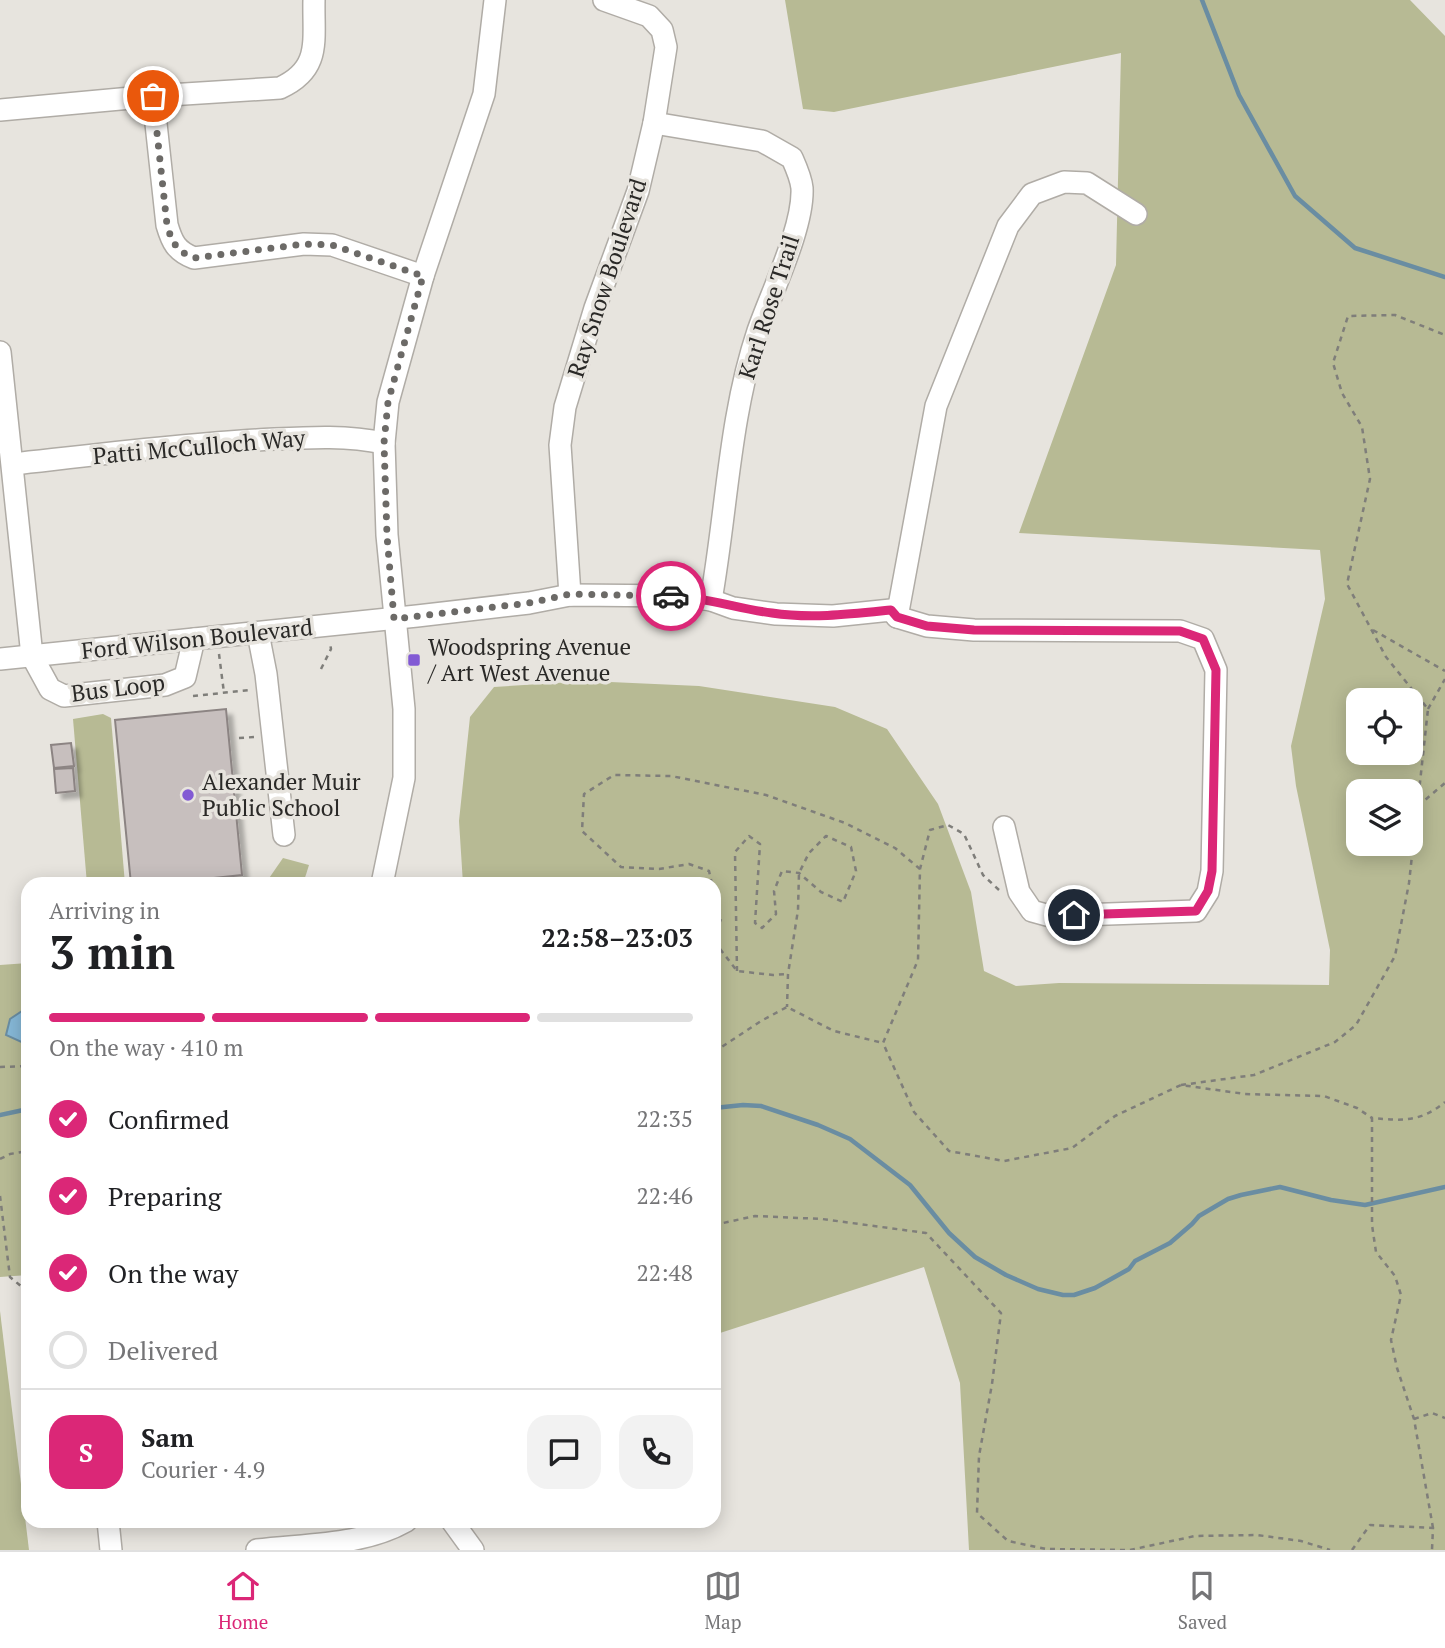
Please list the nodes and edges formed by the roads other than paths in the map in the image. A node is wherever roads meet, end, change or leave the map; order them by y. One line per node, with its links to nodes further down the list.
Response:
1 (314, 0): 4 (street)
2 (495, 0): 8 (street)
3 (604, 0): 6 (street, Ray Snow Boulevard)
4 (153, 96): 5 (street); 8 (street)
5 (0, 110)
6 (654, 123): 12 (street, Ray Snow Boulevard); 13 (street, Karl Rose Trail)
7 (1136, 214): 14 (street)
8 (423, 276): 10 (street)
9 (0, 352): 11 (street)
10 (384, 443): 11 (street, Patti McCulloch Way); 15 (street)
11 (13, 464): 18 (street)
12 (570, 594): 13 (street, Ford Wilson Boulevard); 15 (street, Ford Wilson Boulevard)
13 (712, 600): 14 (street, Ford Wilson Boulevard)
14 (897, 617): 20 (street)
15 (394, 619): 16 (street, Ford Wilson Boulevard); 22 (street)
16 (258, 633): 17 (street, Ford Wilson Boulevard); 21 (street)
17 (194, 639): 18 (street, Ford Wilson Boulevard); 18 (street, Bus Loop)
18 (32, 656): 19 (street, Ford Wilson Boulevard)
19 (0, 659)
20 (1004, 828)
21 (284, 835)
22 (383, 877)
23 (109, 1528): 26 (street)
24 (394, 1528): 27 (street)
25 (457, 1528): 28 (street)
26 (111, 1550)
27 (257, 1550)
28 (473, 1550)

